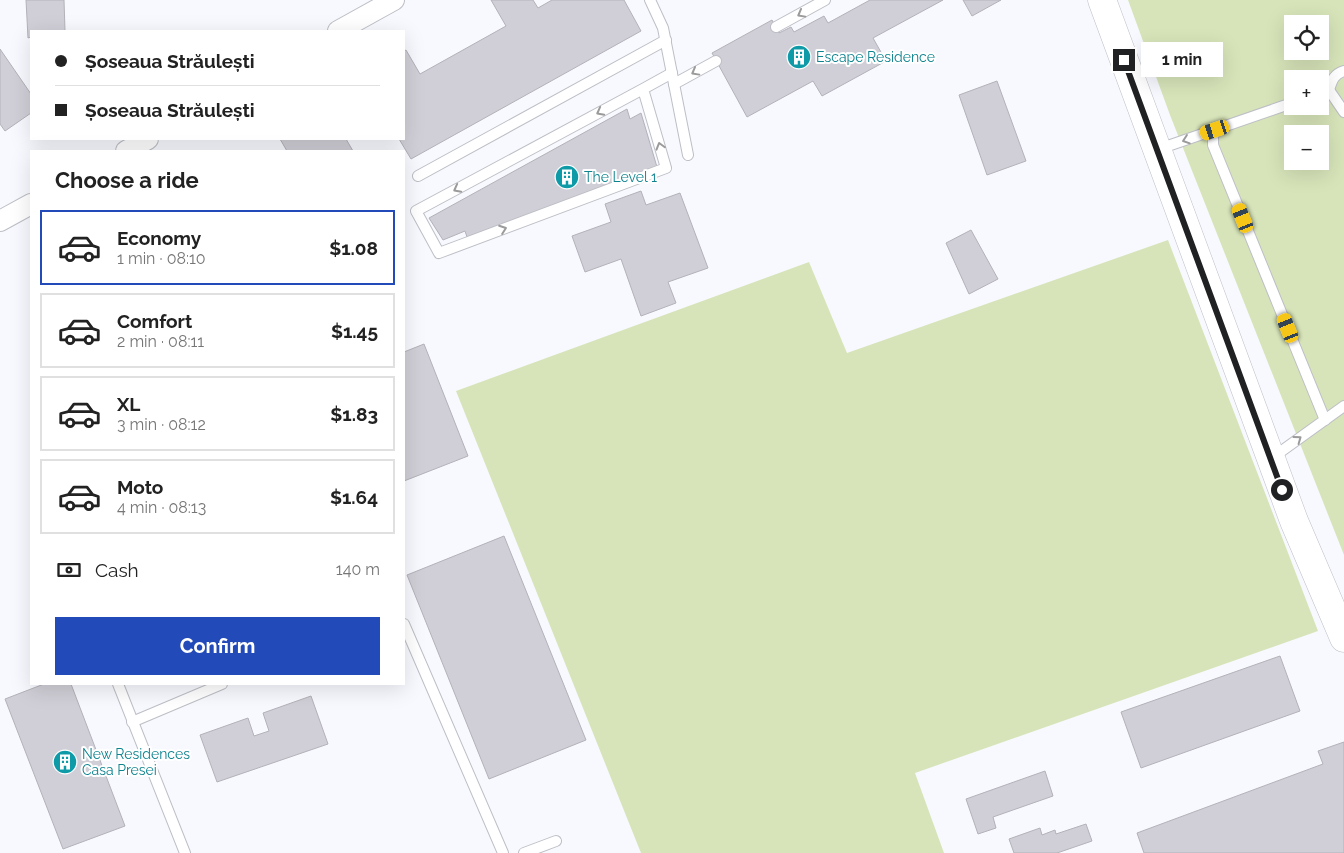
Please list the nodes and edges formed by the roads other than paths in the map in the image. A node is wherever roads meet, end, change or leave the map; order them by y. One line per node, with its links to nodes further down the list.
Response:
1 (394, 0): 6 (street)
2 (650, 0): 7 (lane)
3 (825, 0): 5 (lane, one-way to 5)
4 (1102, 0): 19 (street)
5 (776, 27)
6 (340, 30)
7 (666, 40): 10 (lane); 21 (lane)
8 (716, 61): 10 (lane, one-way to 10)
9 (1344, 71): 11 (lane)
10 (673, 78): 12 (lane); 20 (lane)
11 (1329, 84)
12 (643, 89): 12 (lane, one-way to 12)
13 (1329, 96): 15 (lane)
14 (1284, 106): 16 (lane)
15 (1344, 112)
16 (1215, 130): 19 (lane, one-way to 19); 25 (lane)
17 (146, 140): 18 (street)
18 (128, 150)
19 (1156, 150): 26 (street)
20 (688, 155)
21 (418, 176)
22 (30, 205): 23 (street)
23 (0, 222)
24 (1344, 406): 25 (lane)
25 (1325, 420): 26 (lane, one-way to 25)
26 (1271, 459): 28 (street)
27 (405, 626): 34 (lane)
28 (1344, 638)
29 (118, 685): 31 (lane)
30 (220, 685): 31 (lane)
31 (132, 722): 33 (lane)
32 (556, 841): 35 (lane)
33 (186, 853)
34 (503, 853)
35 (524, 853)

